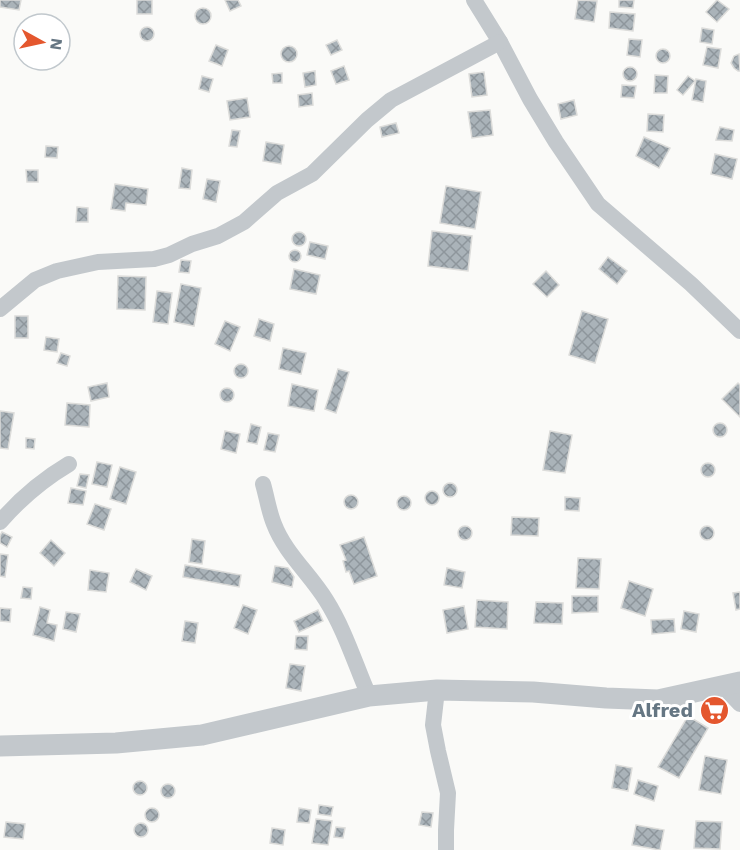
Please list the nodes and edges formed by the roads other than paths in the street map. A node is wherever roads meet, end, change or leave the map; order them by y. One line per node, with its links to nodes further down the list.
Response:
1 (474, 0): 2 (street)
2 (500, 42): 3 (street); 4 (street)
3 (0, 309)
4 (740, 331)
5 (69, 464): 7 (street)
6 (263, 484): 10 (street)
7 (0, 522)
8 (731, 684): 9 (street); 11 (street)
9 (437, 690): 10 (street); 13 (street)
10 (369, 696): 12 (street)
11 (740, 704)
12 (0, 746)
13 (446, 850)

